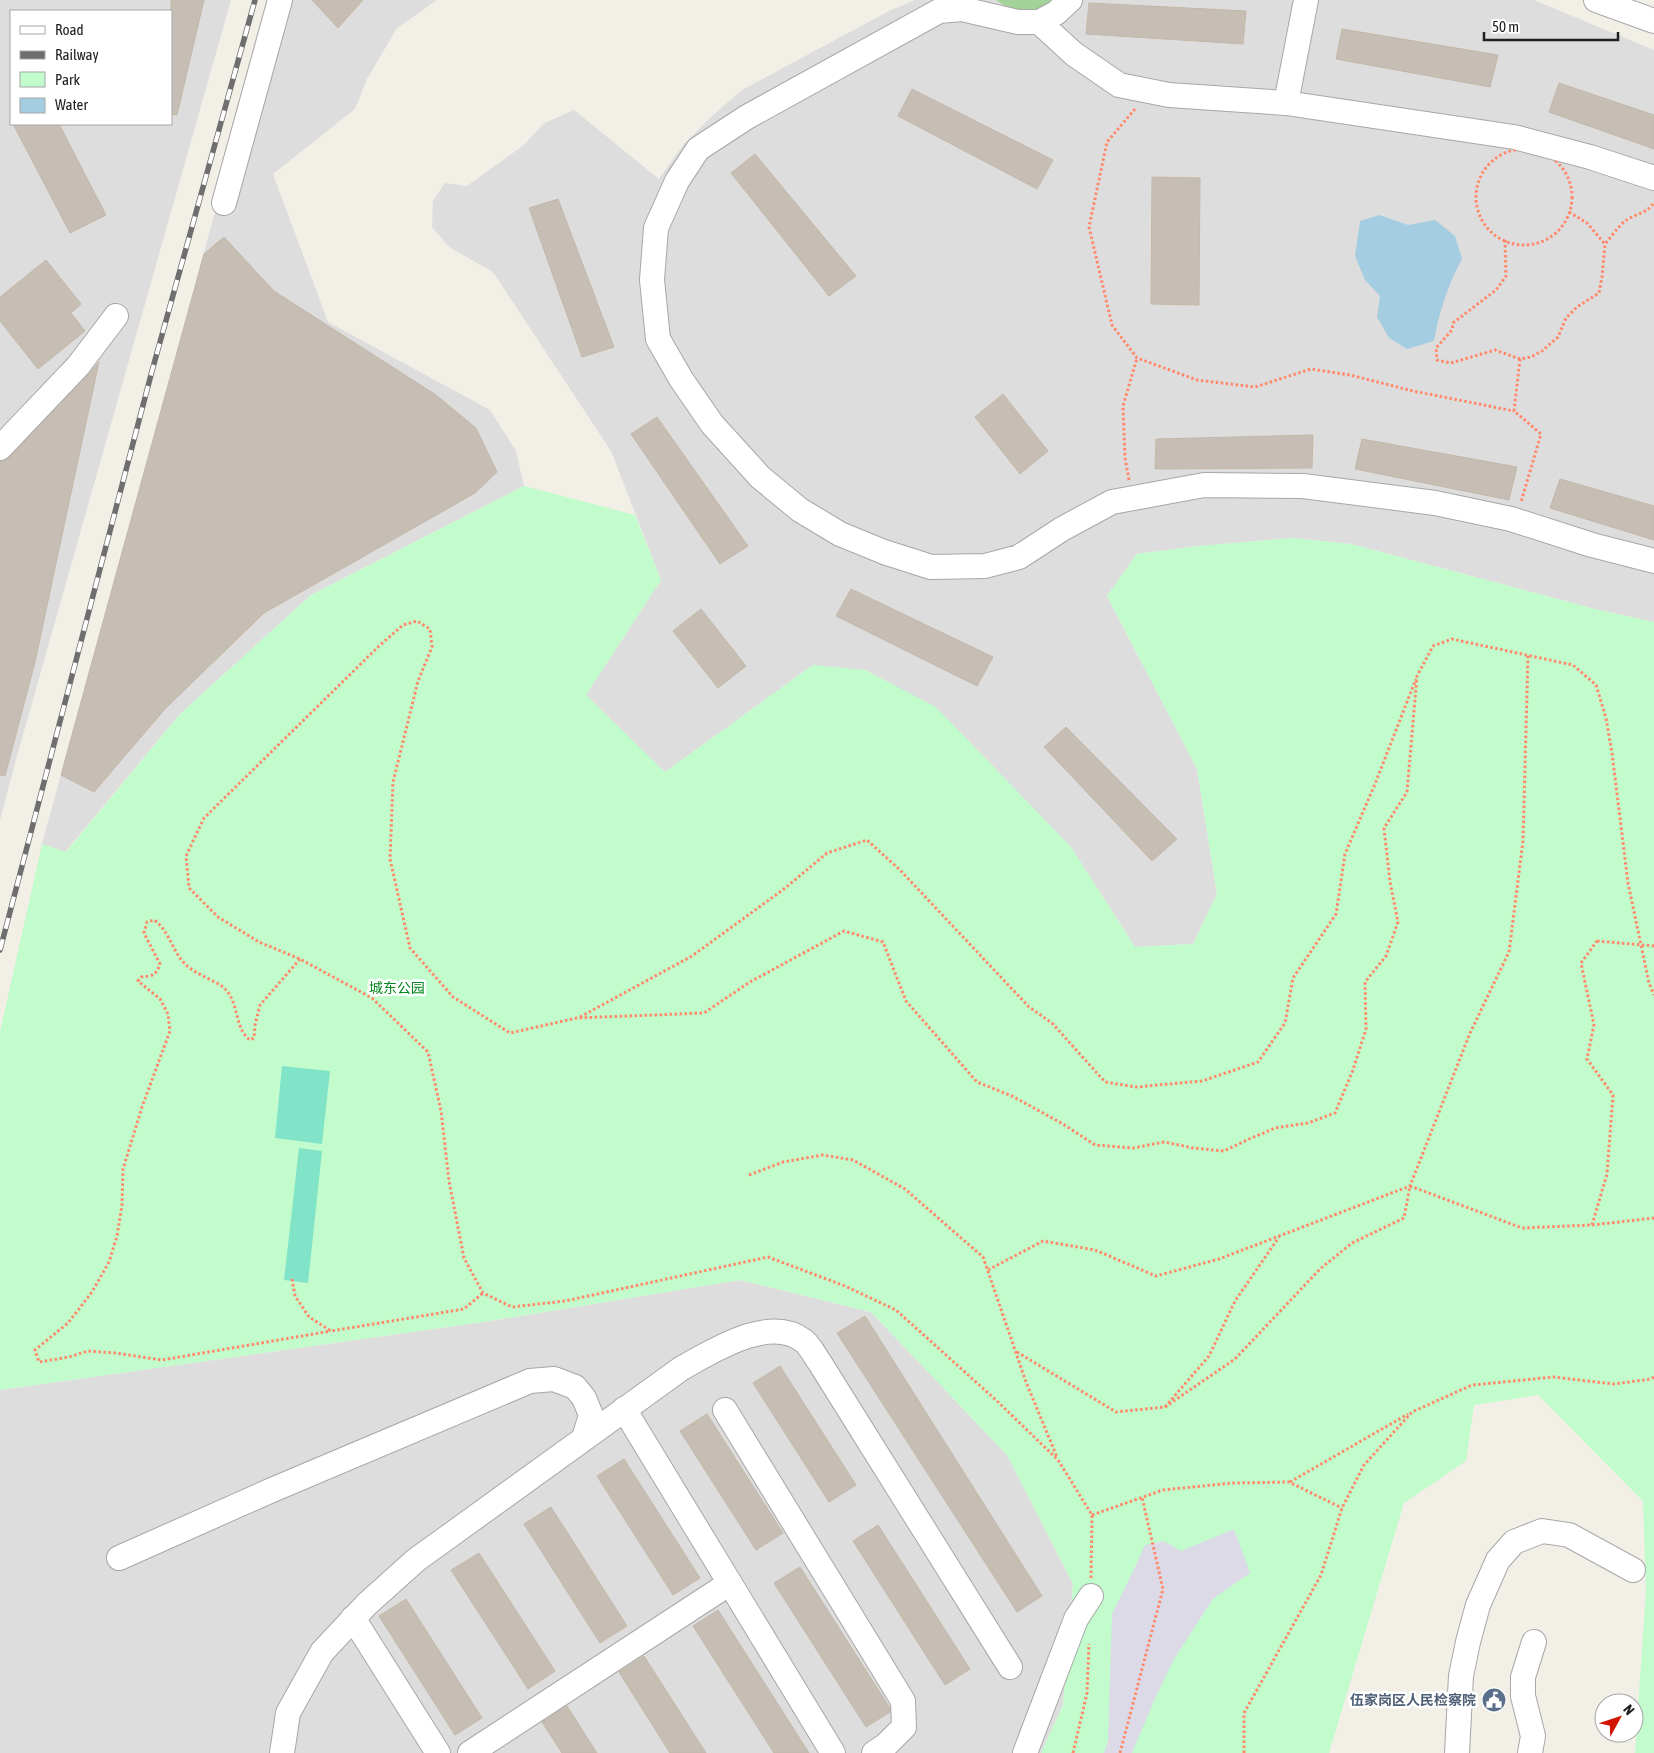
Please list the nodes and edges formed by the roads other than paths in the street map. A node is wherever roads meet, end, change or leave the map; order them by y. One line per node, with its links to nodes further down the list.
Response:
1 (280, 0): 9 (street)
2 (1070, 0): 6 (street)
3 (1306, 0): 7 (street)
4 (1596, 0): 5 (street)
5 (1654, 21)
6 (1039, 22): 7 (street); 12 (street)
7 (1286, 103): 8 (street)
8 (1654, 178)
9 (224, 203)
10 (116, 316): 11 (street)
11 (0, 448)
12 (1654, 561)
13 (624, 1409): 15 (street); 18 (street); 22 (street)
14 (725, 1410): 27 (street)
15 (584, 1438): 16 (street); 20 (street)
16 (119, 1558)
17 (1633, 1570): 29 (street)
18 (730, 1583): 25 (street); 26 (street)
19 (1091, 1596): 28 (street)
20 (353, 1618): 23 (street); 24 (street)
21 (1534, 1642): 30 (street)
22 (1010, 1667)
23 (282, 1753)
24 (438, 1753)
25 (470, 1753)
26 (833, 1753)
27 (874, 1753)
28 (1025, 1753)
29 (1457, 1753)
30 (1530, 1753)

